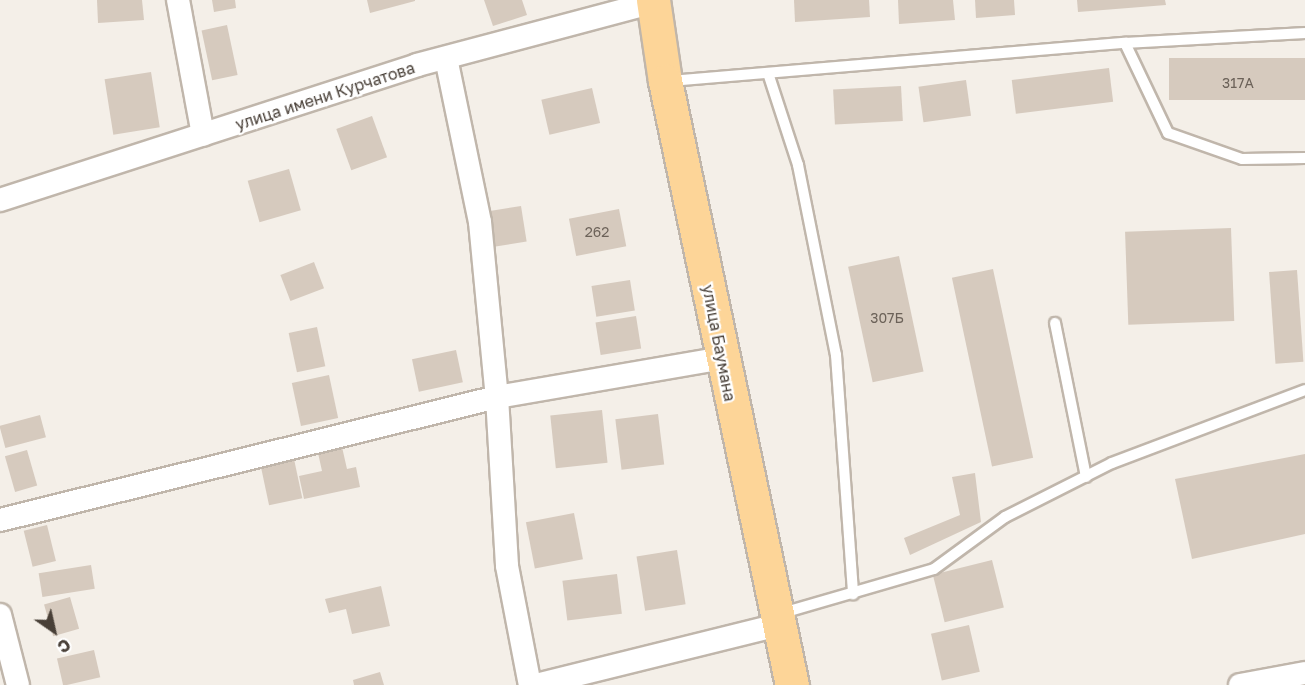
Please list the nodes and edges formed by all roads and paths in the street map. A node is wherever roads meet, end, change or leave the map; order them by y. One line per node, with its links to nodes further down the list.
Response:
1 (178, 0): 8 (street)
2 (653, 1): 5 (street, улица имени Курчатова); 7 (main road, улица Баумана)
3 (1305, 33): 4 (lane)
4 (1125, 43): 6 (lane); 9 (lane)
5 (446, 58): 8 (street, улица имени Курчатова); 14 (street)
6 (768, 73): 7 (lane); 17 (lane)
7 (665, 81): 12 (main road, улица Баумана)
8 (203, 135): 10 (street, улица имени Курчатова)
9 (1305, 158)
10 (0, 200)
11 (1055, 323): 15 (lane)
12 (722, 358): 14 (street); 19 (main road, улица Баумана)
13 (1305, 390): 15 (lane)
14 (496, 397): 16 (street); 22 (street)
15 (1086, 477): 17 (lane)
16 (0, 520)
17 (853, 594): 19 (lane)
18 (0, 615): 21 (street)
19 (777, 620): 23 (street); 24 (main road, улица Баумана)
20 (1305, 673): 25 (street)
21 (18, 685)
22 (530, 685)
23 (536, 685)
24 (792, 685)
25 (1240, 685)

